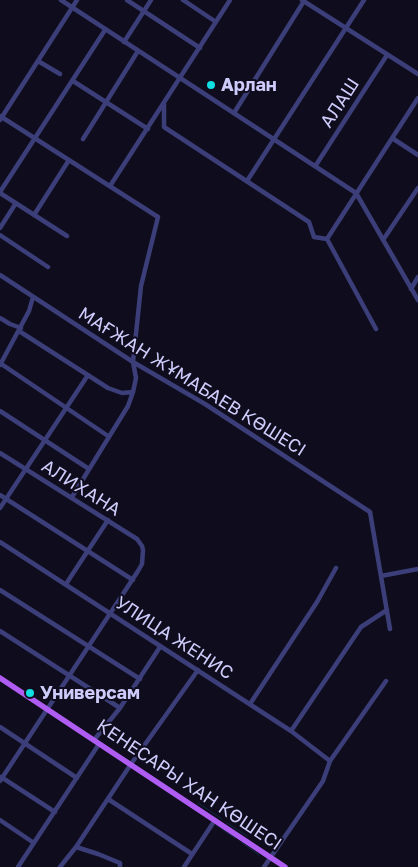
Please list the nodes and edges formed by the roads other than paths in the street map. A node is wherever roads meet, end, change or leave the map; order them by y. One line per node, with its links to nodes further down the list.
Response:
1 (61, 0): 9 (street)
2 (77, 0): 9 (street)
3 (128, 0): 10 (street)
4 (151, 0): 10 (street)
5 (183, 0): 11 (street)
6 (230, 0): 11 (street)
7 (364, 0): 12 (street)
8 (303, 1): 12 (street); 26 (street)
9 (72, 7): 13 (street); 18 (street)
10 (144, 11): 14 (street); 15 (street)
11 (216, 22): 15 (street)
12 (346, 28): 17 (street); 32 (street)
13 (105, 30): 14 (street); 22 (street)
14 (124, 42): 16 (street)
15 (200, 48): 21 (street)
16 (138, 51): 21 (street); 24 (street)
17 (387, 54): 20 (street); 35 (street, АЛАШ)
18 (38, 62): 19 (street); 27 (street)
19 (60, 74)
20 (418, 74)
21 (181, 78): 25 (street); 26 (street)
22 (73, 81): 24 (street); 30 (street)
23 (418, 98): 29 (street)
24 (107, 103): 28 (street); 31 (street)
25 (164, 104): 28 (street); 36 (street)
26 (234, 113): 32 (street)
27 (1, 118): 30 (street)
28 (148, 129): 37 (street)
29 (392, 138): 33 (street); 40 (street)
30 (36, 139): 34 (street); 39 (street)
31 (83, 139)
32 (273, 139): 35 (street); 36 (street)
33 (418, 155)
34 (69, 160): 37 (street); 42 (street)
35 (316, 165): 40 (street)
36 (247, 181): 46 (street)
37 (110, 186): 57 (street)
38 (418, 188): 47 (street)
39 (0, 192): 41 (street)
40 (356, 193): 46 (street); 47 (street)
41 (16, 203): 42 (street); 43 (street)
42 (34, 215): 45 (street)
43 (0, 228)
44 (0, 235): 48 (street)
45 (67, 236)
46 (327, 238): 56 (street)
47 (383, 240): 51 (street)
48 (48, 267)
49 (0, 275): 52 (street, МАҒЖАН ЖҰМАБАЕВ КӨШЕСІ)
50 (418, 277): 51 (street)
51 (410, 289): 53 (street)
52 (33, 297): 55 (street); 57 (street, МАҒЖАН ЖҰМАБАЕВ КӨШЕСІ)
53 (418, 300)
54 (0, 318): 55 (street)
55 (20, 329): 58 (street); 59 (street)
56 (376, 329)
57 (134, 362): 60 (street); 77 (street, МАҒЖАН ЖҰМАБАЕВ КӨШЕСІ)
58 (0, 364): 61 (street)
59 (88, 375): 60 (street); 61 (street)
60 (133, 392): 63 (street)
61 (66, 408): 63 (street); 64 (street)
62 (0, 411): 64 (street)
63 (108, 436): 67 (street)
64 (45, 440): 66 (street); 67 (street)
65 (0, 453): 66 (street, АЛИХАНА)
66 (26, 469): 69 (street, АЛИХАНА); 70 (street)
67 (88, 469): 69 (street)
68 (0, 495): 70 (street)
69 (72, 497): 72 (street, АЛИХАНА)
70 (6, 499): 71 (street); 74 (street)
71 (0, 508)
72 (108, 520): 74 (street); 78 (street, АЛИХАНА)
73 (0, 542): 79 (street, УЛИЦА ЖЕНИС)
74 (87, 552): 78 (street); 79 (street)
75 (336, 568): 92 (street)
76 (418, 569): 77 (street)
77 (381, 576): 81 (street)
78 (133, 580): 82 (street)
79 (66, 584): 82 (street, УЛИЦА ЖЕНИС)
80 (0, 590): 85 (street)
81 (387, 610): 83 (street); 96 (street)
82 (111, 613): 85 (street); 86 (street, УЛИЦА ЖЕНИС)
83 (390, 629)
84 (0, 631): 88 (street)
85 (88, 647): 88 (street); 89 (street)
86 (160, 647): 87 (street, УЛИЦА ЖЕНИС); 89 (street)
87 (198, 670): 92 (street, УЛИЦА ЖЕНИС); 100 (street)
88 (71, 676): 93 (street); 94 (street)
89 (140, 679): 93 (street)
90 (1, 681): 94 (main road, КЕНЕСАРЫ ХАН КӨШЕСІ)
91 (386, 681): 99 (street)
92 (250, 704): 96 (street, УЛИЦА ЖЕНИС)
93 (120, 708): 97 (street)
94 (48, 710): 97 (main road, КЕНЕСАРЫ ХАН КӨШЕСІ); 98 (street)
95 (0, 727): 98 (street)
96 (291, 731): 99 (street, УЛИЦА ЖЕНИС)
97 (97, 742): 100 (main road, КЕНЕСАРЫ ХАН КӨШЕСІ); 102 (street)
98 (25, 744): 101 (street); 102 (street)
99 (330, 761): 110 (street)
100 (131, 764): 103 (street); 106 (main road, КЕНЕСАРЫ ХАН КӨШЕСІ)
101 (1, 778): 104 (street)
102 (77, 778): 104 (street)
103 (108, 799): 108 (street); 109 (street)
104 (55, 812): 107 (street)
105 (0, 820): 107 (street)
106 (215, 820): 109 (street); 110 (main road, КЕНЕСАРЫ ХАН КӨШЕСІ)
107 (34, 843): 111 (street)
108 (76, 848): 112 (street); 113 (street)
109 (192, 854): 114 (street)
110 (271, 857): 115 (street); 116 (main road, КЕНЕСАРЫ ХАН КӨШЕСІ)
111 (18, 867)
112 (60, 867)
113 (120, 867)
114 (184, 867)
115 (264, 867)
116 (285, 867)

